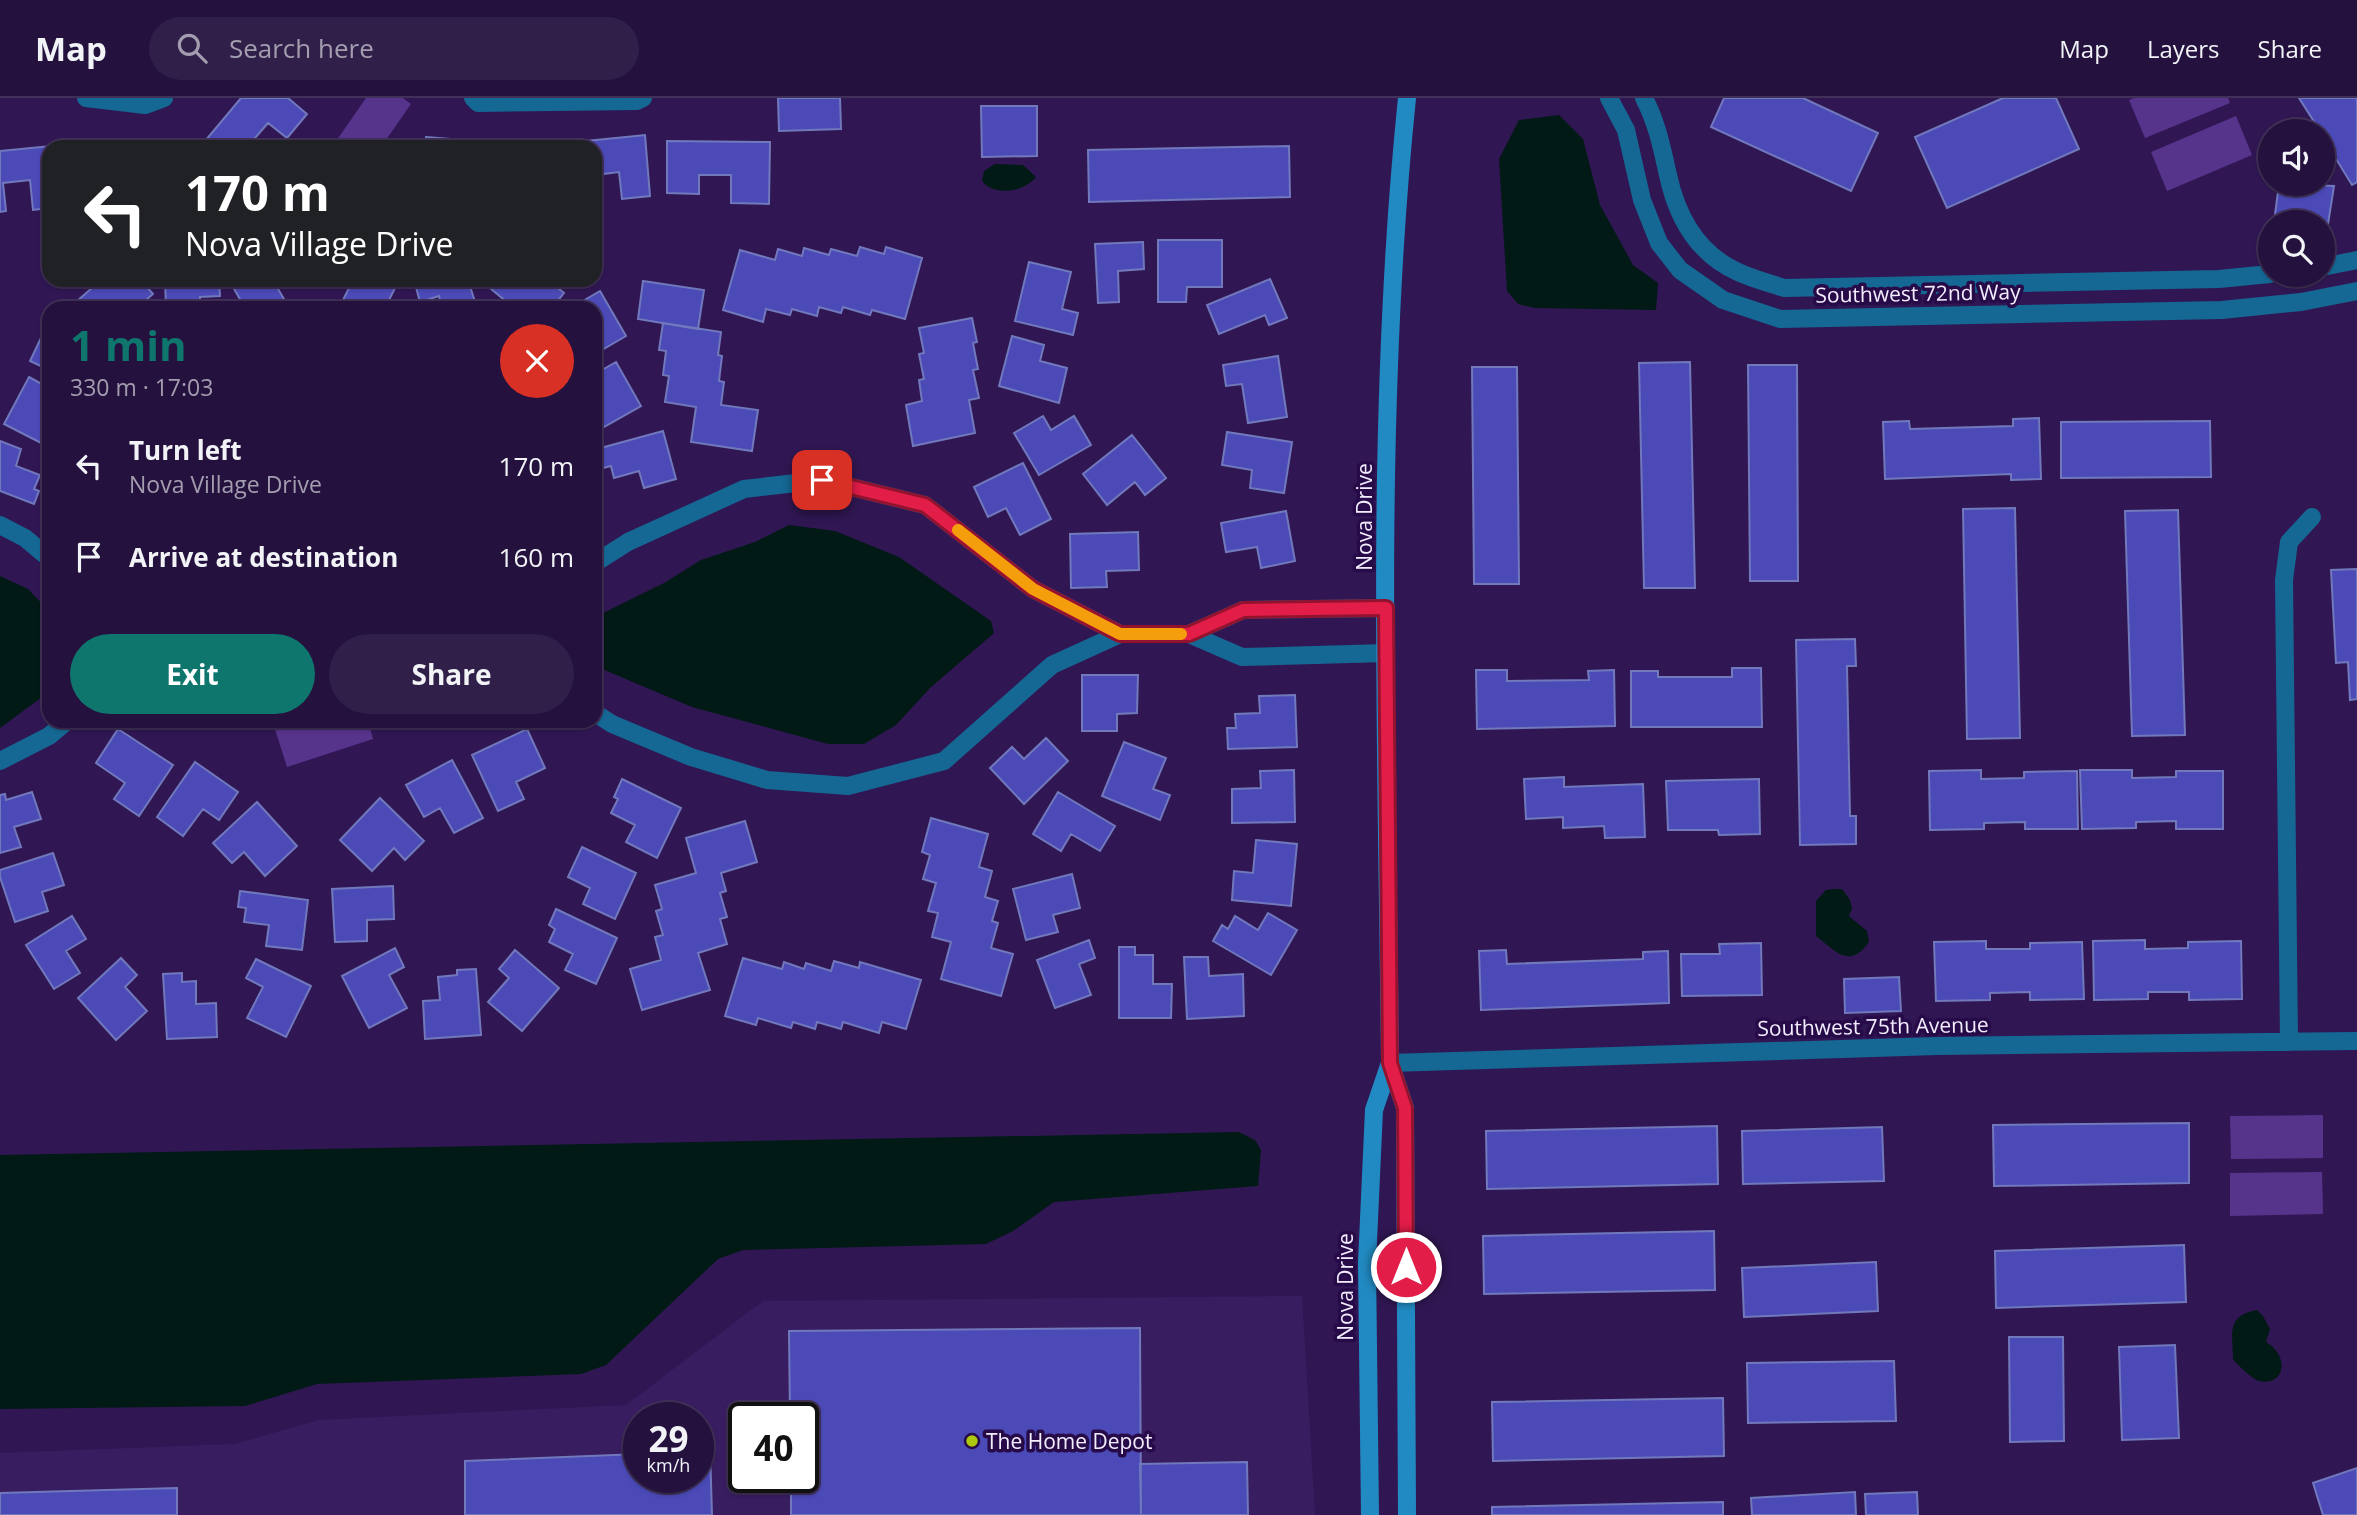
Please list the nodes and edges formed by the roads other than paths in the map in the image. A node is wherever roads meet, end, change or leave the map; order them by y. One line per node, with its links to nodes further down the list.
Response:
1 (86, 98): 2 (street)
2 (164, 98)
3 (473, 98): 7 (street)
4 (1407, 98): 16 (street, Nova Drive)
5 (1609, 98): 11 (street, Southwest 72nd Way)
6 (1644, 98): 10 (street, Southwest 72nd Way)
7 (640, 99)
8 (2357, 260): 9 (street)
9 (2335, 264)
10 (2258, 275)
11 (2357, 291)
12 (2312, 517): 24 (street)
13 (0, 525): 14 (street)
14 (42, 552)
15 (602, 559): 17 (street)
16 (1386, 608): 18 (street); 19 (street, Nova Drive)
17 (1120, 634): 18 (street); 20 (street)
18 (1189, 634): 19 (street)
19 (1386, 653): 25 (street, Nova Drive)
20 (602, 717)
21 (59, 728): 22 (street)
22 (0, 761)
23 (2357, 1041): 24 (street, Southwest 75th Avenue)
24 (2289, 1042): 25 (street, Southwest 75th Avenue)
25 (1390, 1063): 26 (street, Nova Drive); 27 (street, Nova Drive)
26 (1370, 1515)
27 (1407, 1515)

